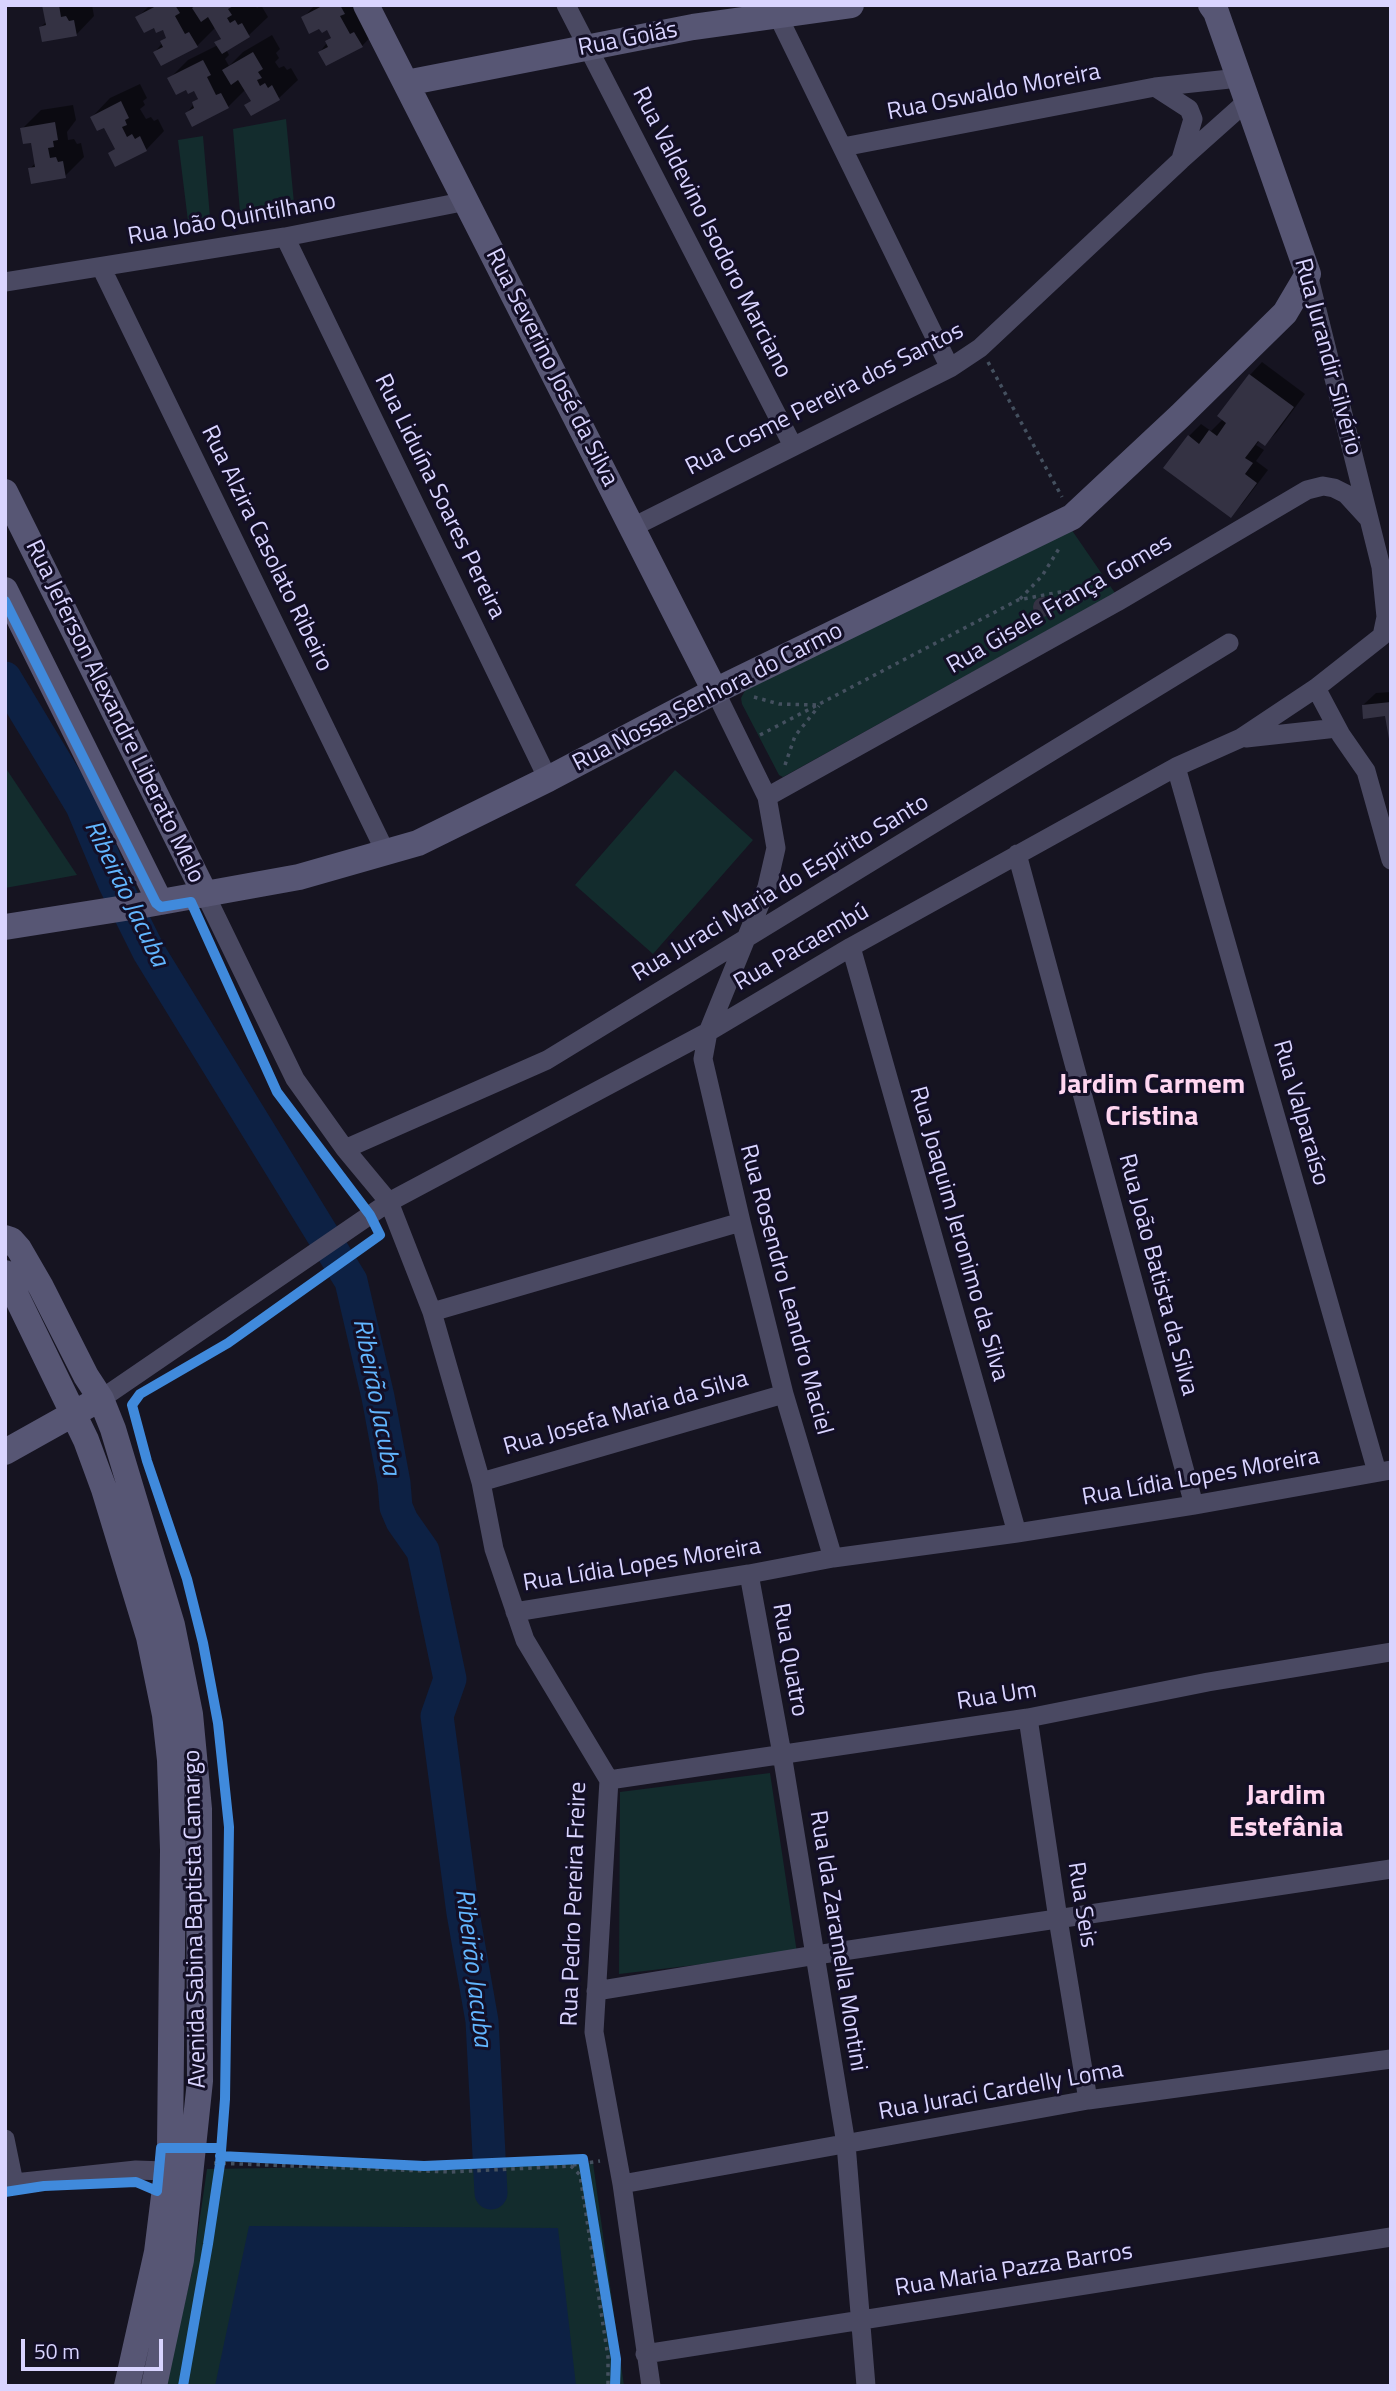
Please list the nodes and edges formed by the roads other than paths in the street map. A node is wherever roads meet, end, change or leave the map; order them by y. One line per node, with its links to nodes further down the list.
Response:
1 (366, 5): 7 (main road, Rua Severino José da Silva)
2 (566, 5): 6 (street, Rua Valdevino Isodoro Marciano)
3 (851, 5): 5 (main road, Rua Goiás)
4 (1215, 7): 9 (main road, Rua Jurandir Silvério)
5 (777, 14): 6 (main road, Rua Goiás); 10 (street)
6 (589, 48): 7 (main road, Rua Goiás); 18 (street, Rua Valdevino Isodoro Marciano)
7 (406, 83): 12 (main road, Rua Severino José da Silva)
8 (1155, 87): 9 (street, Rua Oswaldo Moreira); 10 (street, Rua Oswaldo Moreira); 11 (street)
9 (1242, 90): 11 (street, Rua Cosme Pereira dos Santos); 15 (main road, Rua Jurandir Silvério)
10 (843, 147): 17 (street)
11 (1181, 160): 17 (street, Rua Cosme Pereira dos Santos)
12 (467, 201): 13 (street, Rua João Quintilhano); 21 (main road, Rua Severino José da Silva)
13 (285, 237): 14 (street, Rua João Quintilhano); 31 (street, Rua Liduína Soares Pereira)
14 (101, 267): 16 (street, Rua João Quintilhano); 33 (street, Rua Alzira Casolato Ribeiro)
15 (1308, 274): 20 (street, Rua Jurandir Silvério); 26 (main road, Rua Nossa Senhora do Carmo)
16 (5, 282)
17 (950, 368): 18 (street, Rua Cosme Pereira dos Santos)
18 (793, 446): 21 (street, Rua Cosme Pereira dos Santos)
19 (5, 492): 36 (main road, Rua Jeferson Alexandre Liberato Melo)
20 (1371, 521): 25 (street, Rua Jurandir Silvério); 32 (street, Rua Gisele França Gomes)
21 (631, 528): 24 (main road, Rua Severino José da Silva)
22 (5, 590): 37 (main road, Rua Jeferson Alexandre Liberato Melo)
23 (1229, 643): 39 (street, Rua Juraci Maria do Espírito Santo)
24 (697, 654): 26 (main road, Rua Severino José da Silva); 27 (main road)
25 (1316, 688): 28 (street); 29 (street, Rua Pacaembú)
26 (715, 691): 27 (main road, Rua Nossa Senhora do Carmo); 32 (street, Rua Severino José da Silva)
27 (679, 710): 31 (main road, Rua Nossa Senhora do Carmo)
28 (1337, 728): 29 (street, Rua Pacaembú); 35 (street)
29 (1241, 738): 30 (street, Rua Pacaembú)
30 (1176, 767): 34 (street, Rua Pacaembú); 52 (street, Rua Valparaíso)
31 (548, 779): 33 (main road, Rua Nossa Senhora do Carmo)
32 (767, 797): 39 (street, Rua Severino José da Silva)
33 (386, 853): 36 (main road, Rua Nossa Senhora do Carmo)
34 (1017, 854): 40 (street, Rua Pacaembú); 54 (street, Rua João Batista da Silva)
35 (1391, 860)
36 (205, 894): 37 (main road, Rua Nossa Senhora do Carmo); 42 (street, Rua Lídia Lopes Moreira)
37 (152, 904): 38 (main road, Rua Nossa Senhora do Carmo)
38 (5, 927)
39 (746, 939): 41 (street, Rua Severino José da Silva); 42 (street, Rua Juraci Maria do Espírito Santo)
40 (851, 947): 41 (street, Rua Pacaembú); 55 (street, Rua Joaquim Jeronimo da Silva)
41 (708, 1032): 43 (street, Rua Pacaembú); 44 (street, Rua Rosendro Leandro Maciel)
42 (345, 1149): 43 (street, Rua Lídia Lopes Moreira)
43 (389, 1202): 47 (street, Rua Lídia Lopes Moreira); 49 (street, Rua Pacaembú)
44 (741, 1222): 47 (street); 48 (street, Rua Rosendro Leandro Maciel)
45 (5, 1238): 49 (main road, Avenida Sabina Baptista Camargo)
46 (5, 1273): 50 (main road, Avenida Sabina Baptista Camargo)
47 (432, 1312): 53 (street, Rua Lídia Lopes Moreira)
48 (785, 1394): 53 (street, Rua Josefa Maria da Silva); 56 (street, Rua Rosendro Leandro Maciel)
49 (101, 1399): 50 (main road); 78 (main road, Avenida Sabina Baptista Camargo)
50 (74, 1414): 51 (main road); 71 (main road, Avenida Sabina Baptista Camargo)
51 (5, 1452)
52 (1384, 1471): 54 (street, Rua Lídia Lopes Moreira)
53 (481, 1482): 58 (street, Rua Lídia Lopes Moreira)
54 (1194, 1505): 55 (street, Rua Lídia Lopes Moreira)
55 (1017, 1533): 56 (street, Rua Lídia Lopes Moreira)
56 (833, 1558): 57 (street, Rua Lídia Lopes Moreira)
57 (749, 1574): 58 (street, Rua Lídia Lopes Moreira); 61 (street, Rua Quatro)
58 (515, 1612): 62 (street, Rua Pedro Pereira Freire)
59 (1391, 1652): 60 (street, Rua Um)
60 (1028, 1718): 61 (street, Rua Um); 64 (street, Rua Seis)
61 (782, 1754): 62 (street, Rua Um); 65 (street, Rua Ida Zaramella Montini)
62 (609, 1780): 66 (street, Rua Pedro Pereira Freire)
63 (1391, 1869): 64 (street)
64 (1058, 1919): 65 (street); 68 (street, Rua Seis)
65 (816, 1955): 66 (street); 70 (street, Rua Ida Zaramella Montini)
66 (596, 1992): 73 (street, Rua Pedro Pereira Freire)
67 (1391, 2059): 68 (street, Rua Juraci Cardelly Loma)
68 (1088, 2100): 70 (street, Rua Juraci Cardelly Loma)
69 (5, 2138): 72 (street)
70 (846, 2144): 73 (street, Rua Juraci Cardelly Loma); 75 (street, Rua Ida Zaramella Montini)
71 (165, 2171): 72 (street); 77 (main road, Avenida Sabina Baptista Camargo)
72 (9, 2184)
73 (622, 2184): 76 (street, Rua Pedro Pereira Freire)
74 (1391, 2236): 75 (street, Rua Maria Pazza Barros)
75 (860, 2320): 76 (street, Rua Maria Pazza Barros); 80 (street, Rua Ida Zaramella Montini)
76 (645, 2354): 79 (street, Rua Pedro Pereira Freire)
77 (127, 2386)
78 (154, 2386)
79 (650, 2386)
80 (866, 2386)

